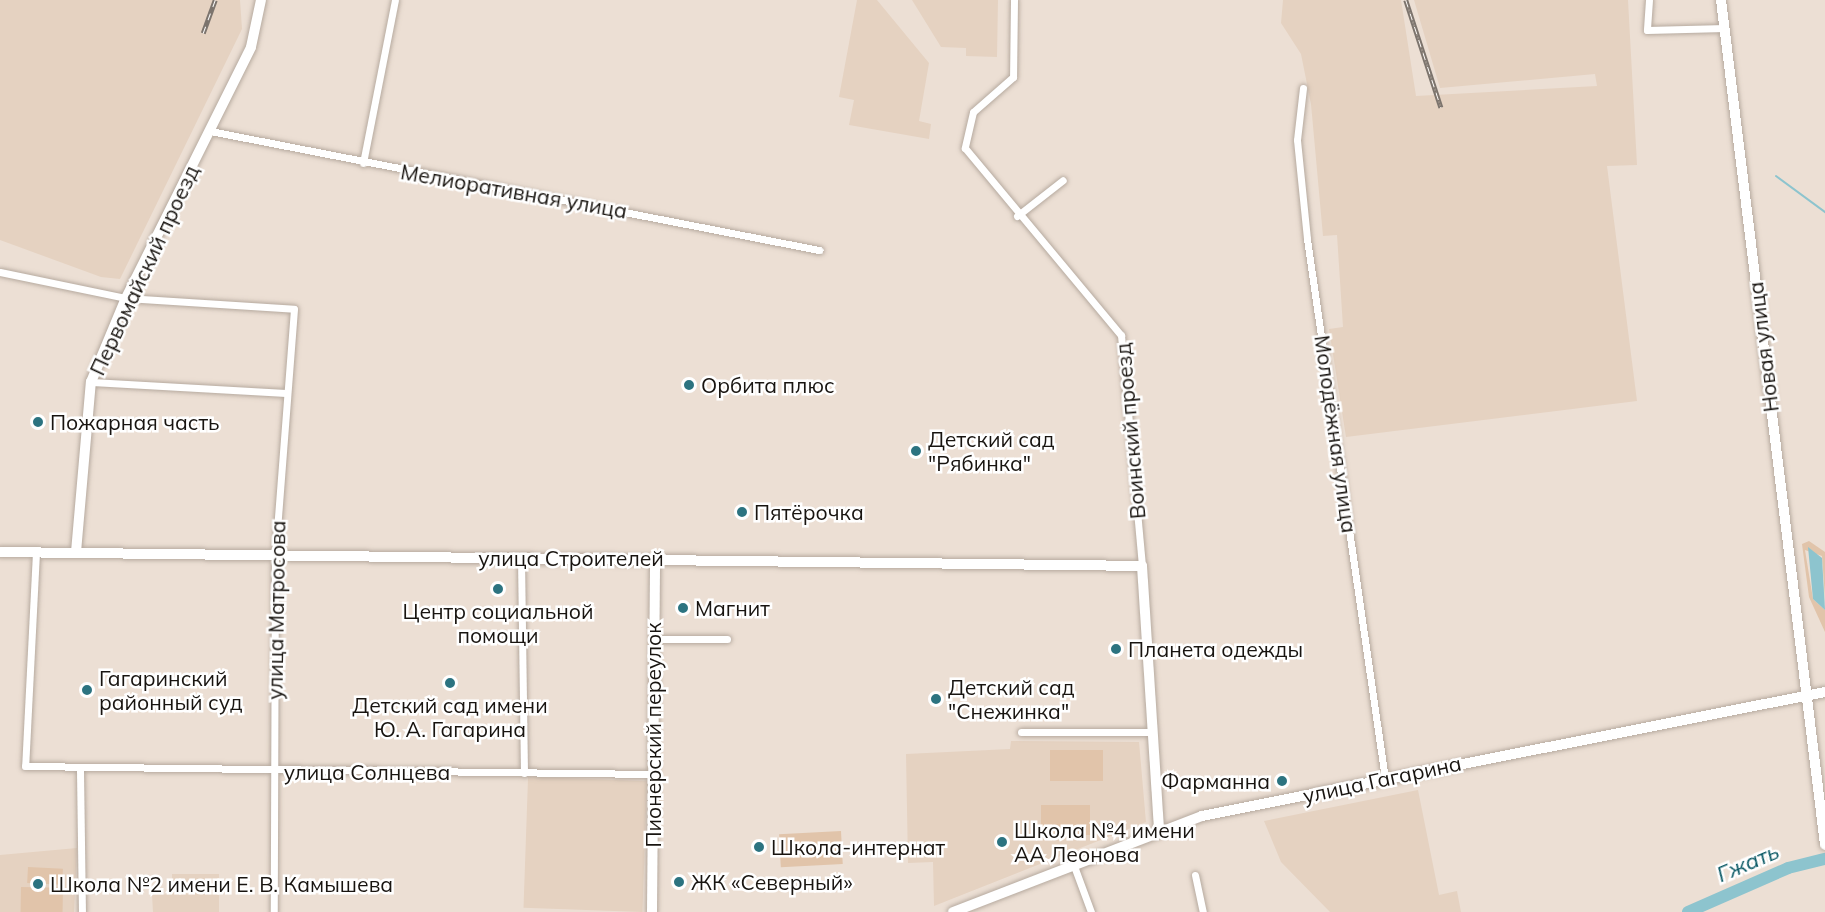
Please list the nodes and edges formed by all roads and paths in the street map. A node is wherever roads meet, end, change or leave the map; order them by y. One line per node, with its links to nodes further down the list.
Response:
1 (261, 0): 8 (main road, Первомайский проезд)
2 (395, 0): 9 (street)
3 (1014, 0): 11 (street, Воинский проезд)
4 (1649, 0): 6 (street)
5 (1721, 0): 6 (main road, Новая улица)
6 (1725, 28): 27 (main road, Новая улица)
7 (1302, 88): 34 (street, Молодёжная улица)
8 (210, 131): 9 (street, Мелиоративная улица); 14 (main road, Первомайский проезд)
9 (363, 163): 12 (street, Мелиоративная улица)
10 (1063, 180): 11 (street)
11 (1017, 216): 23 (street, Воинский проезд)
12 (819, 250)
13 (0, 272): 14 (street)
14 (126, 298): 15 (main road, Первомайский проезд); 16 (street, улица Матросова)
15 (91, 382): 16 (street); 19 (main road, Первомайский проезд)
16 (287, 393): 20 (street, улица Матросова)
17 (0, 552): 18 (main road, улица Строителей)
18 (36, 552): 19 (main road, улица Строителей); 30 (street, улица Солнцева)
19 (76, 552): 20 (main road, улица Строителей)
20 (275, 555): 21 (main road, улица Строителей); 31 (street, улица Матросова)
21 (521, 558): 22 (main road, улица Строителей); 32 (street)
22 (655, 559): 23 (main road, улица Строителей); 24 (main road, Пионерский переулок)
23 (1142, 566): 29 (main road, Воинский проезд)
24 (652, 639): 25 (street); 33 (main road, Пионерский переулок)
25 (727, 639)
26 (1825, 692): 27 (main road, улица Гагарина)
27 (1805, 694): 34 (main road, улица Гагарина); 36 (main road, Новая улица)
28 (1021, 732): 29 (street)
29 (1152, 732): 35 (main road, Воинский проезд)
30 (80, 771): 31 (street, улица Солнцева); 39 (street)
31 (274, 772): 32 (street, улица Солнцева); 40 (street, улица Матросова)
32 (524, 773): 33 (street, улица Солнцева)
33 (654, 774): 41 (main road, Пионерский переулок)
34 (1385, 779): 35 (main road, улица Гагарина)
35 (1159, 830): 37 (main road, улица Гагарина)
36 (1825, 845)
37 (1074, 866): 42 (main road, улица Гагарина); 43 (street)
38 (1195, 875): 44 (street)
39 (82, 912)
40 (274, 912)
41 (652, 912)
42 (952, 912)
43 (1091, 912)
44 (1203, 912)

